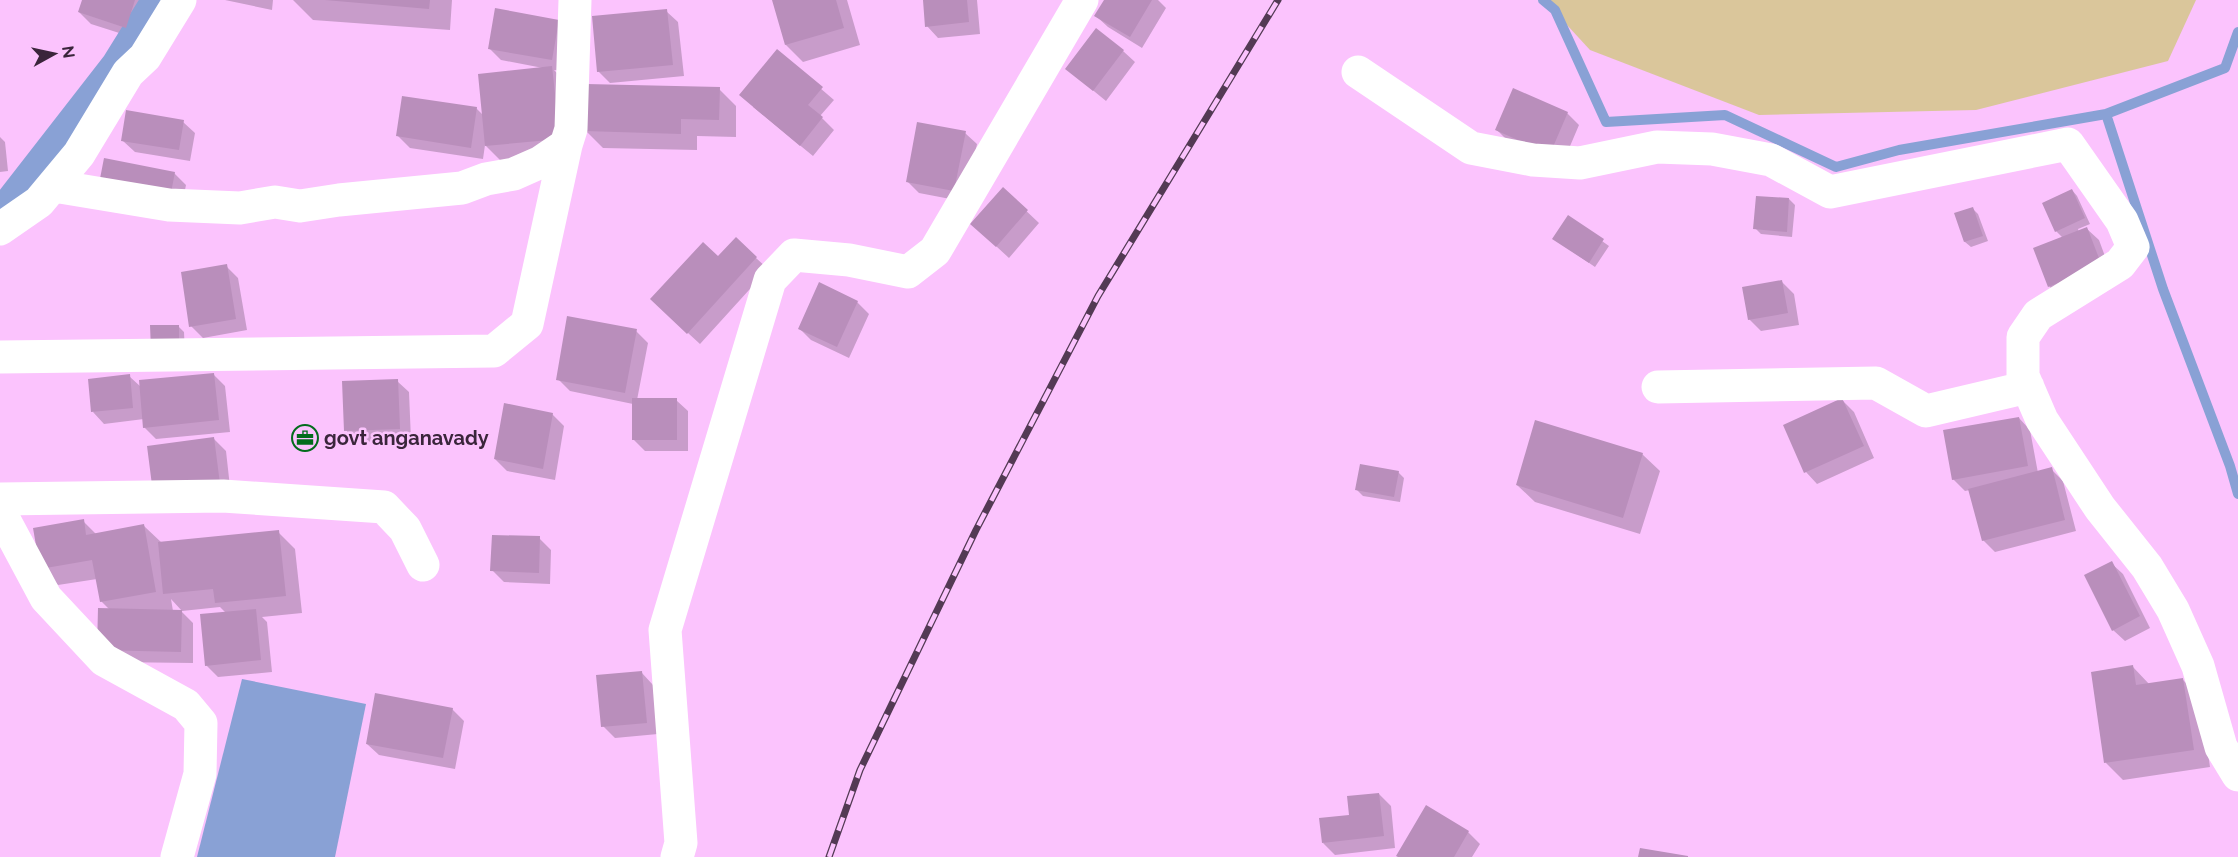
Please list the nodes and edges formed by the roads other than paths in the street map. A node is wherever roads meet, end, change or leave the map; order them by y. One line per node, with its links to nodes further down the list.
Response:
1 (180, 0): 6 (street)
2 (575, 0): 5 (street)
3 (1082, 0): 16 (street)
4 (1358, 72): 10 (street)
5 (566, 145): 6 (street); 8 (street)
6 (46, 194): 7 (street)
7 (0, 230)
8 (0, 357)
9 (1658, 387): 10 (street)
10 (2028, 387): 14 (street)
11 (0, 499): 13 (street)
12 (0, 512): 15 (street)
13 (423, 565)
14 (2238, 775)
15 (177, 857)
16 (677, 857)

